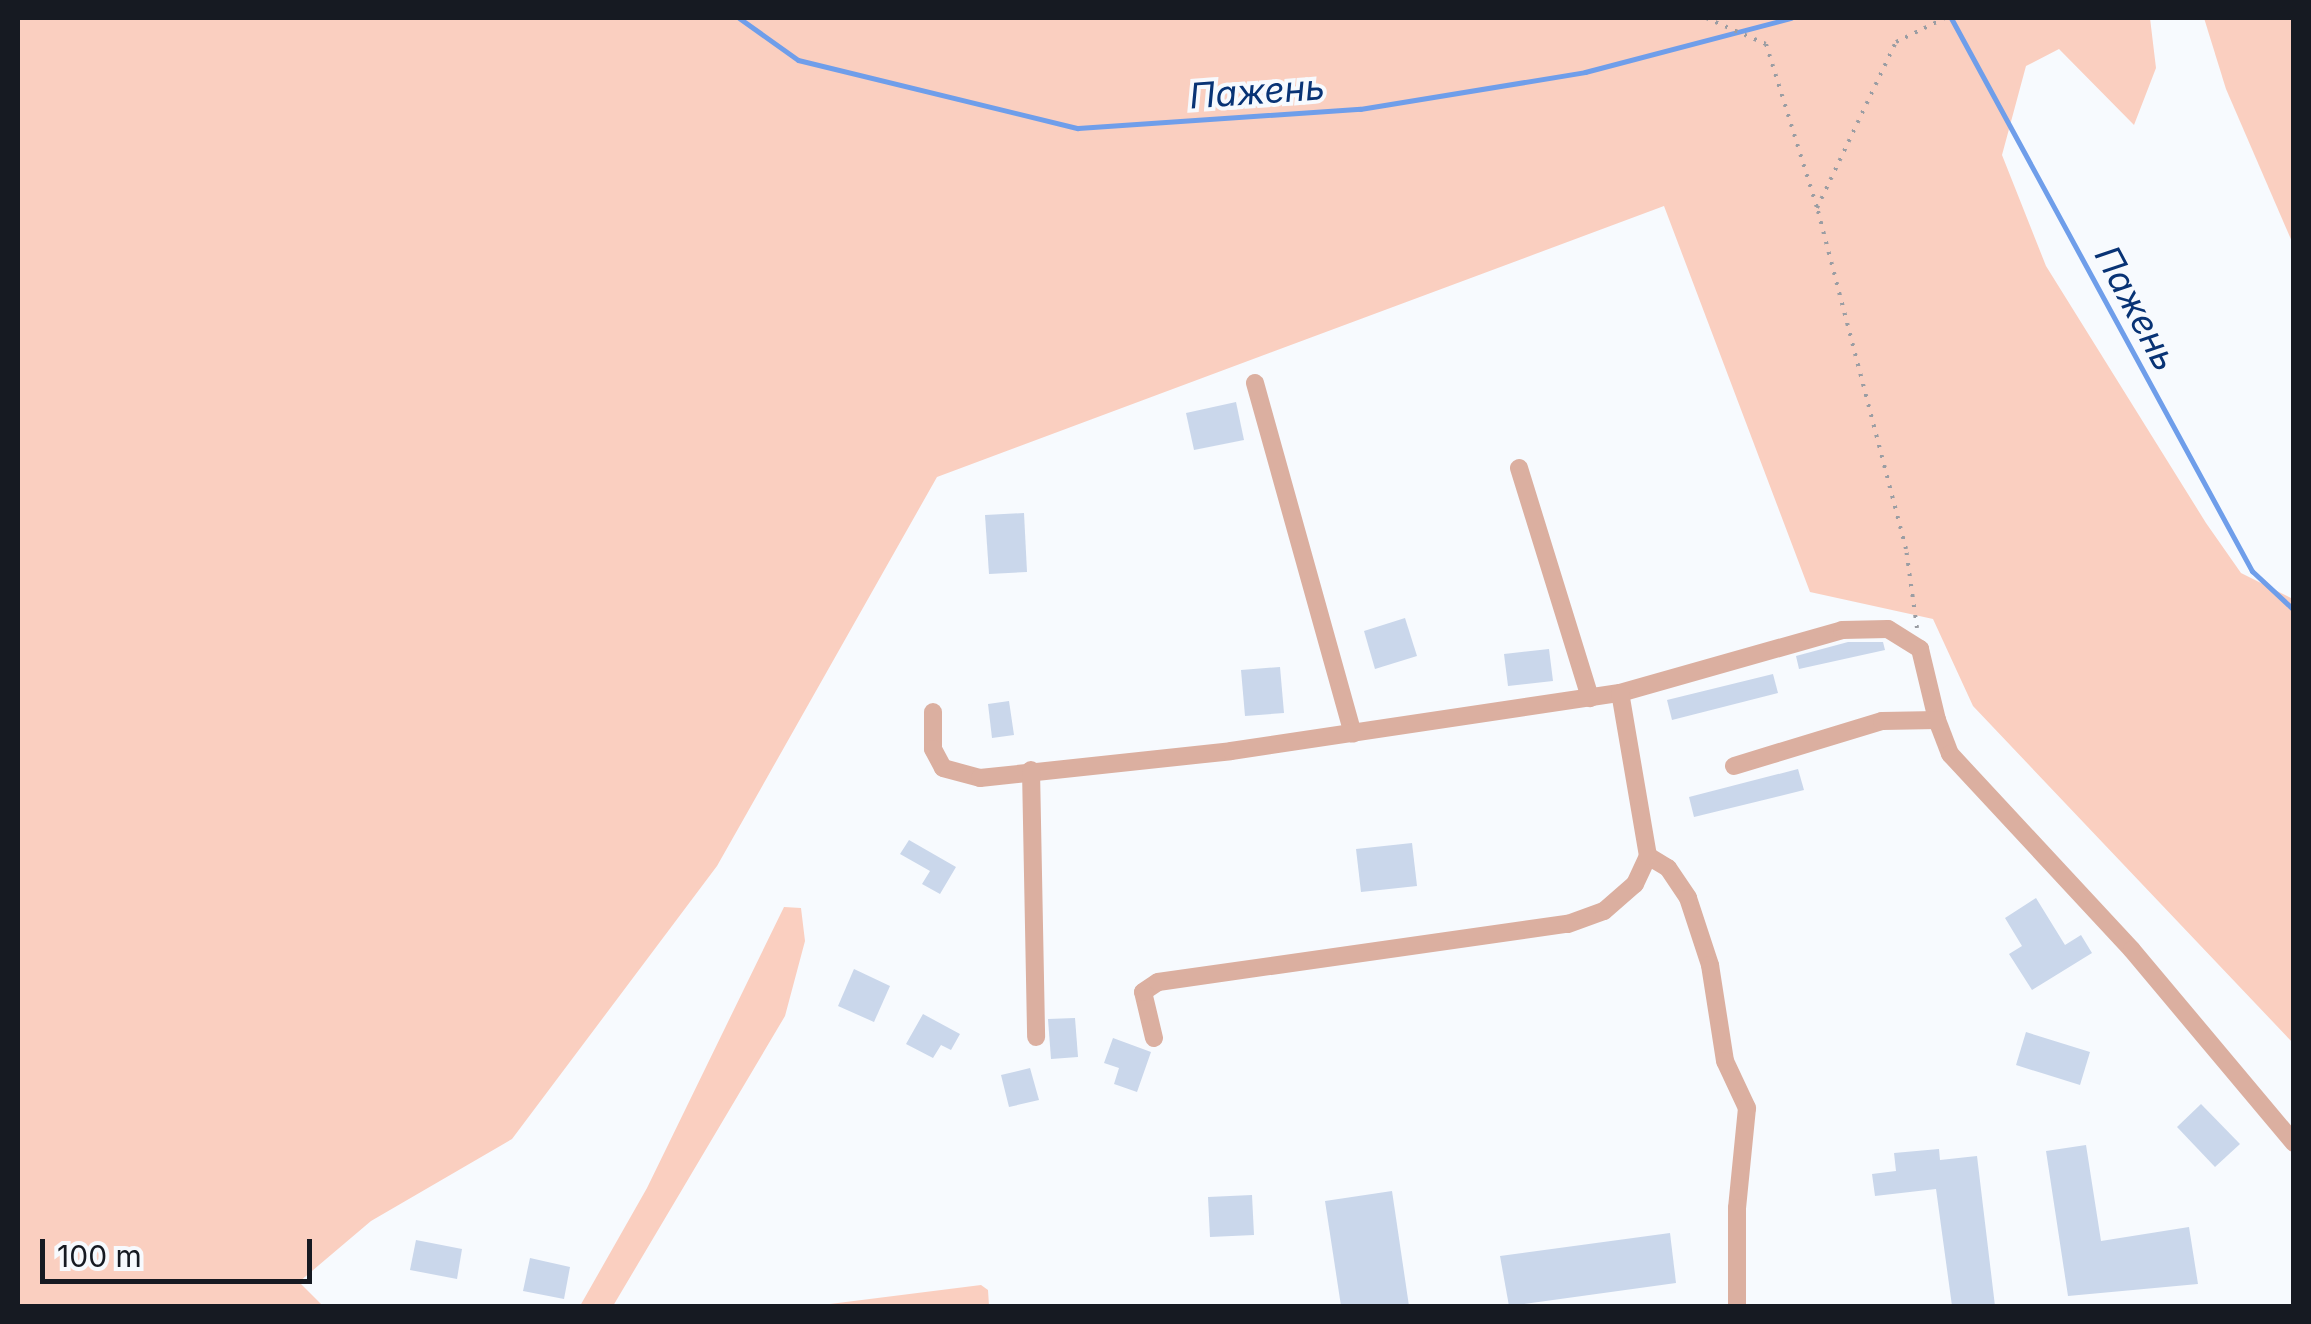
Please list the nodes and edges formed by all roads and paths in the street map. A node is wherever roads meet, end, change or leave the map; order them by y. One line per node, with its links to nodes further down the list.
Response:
1 (1064, 18): 2 (path)
2 (1176, 18)
3 (1706, 18): 5 (path)
4 (1945, 18): 5 (path)
5 (1817, 208): 8 (path)
6 (1255, 383): 13 (street)
7 (1519, 468): 10 (street)
8 (1920, 649): 9 (street); 12 (street)
9 (1620, 693): 10 (street); 16 (street)
10 (1590, 698): 13 (street)
11 (933, 712): 15 (street)
12 (1938, 720): 14 (street); 19 (street)
13 (1353, 734): 15 (street)
14 (1734, 766)
15 (1031, 770): 17 (street)
16 (1648, 856): 18 (street); 20 (street)
17 (1036, 1037)
18 (1154, 1038)
19 (2294, 1143)
20 (1738, 1306)

